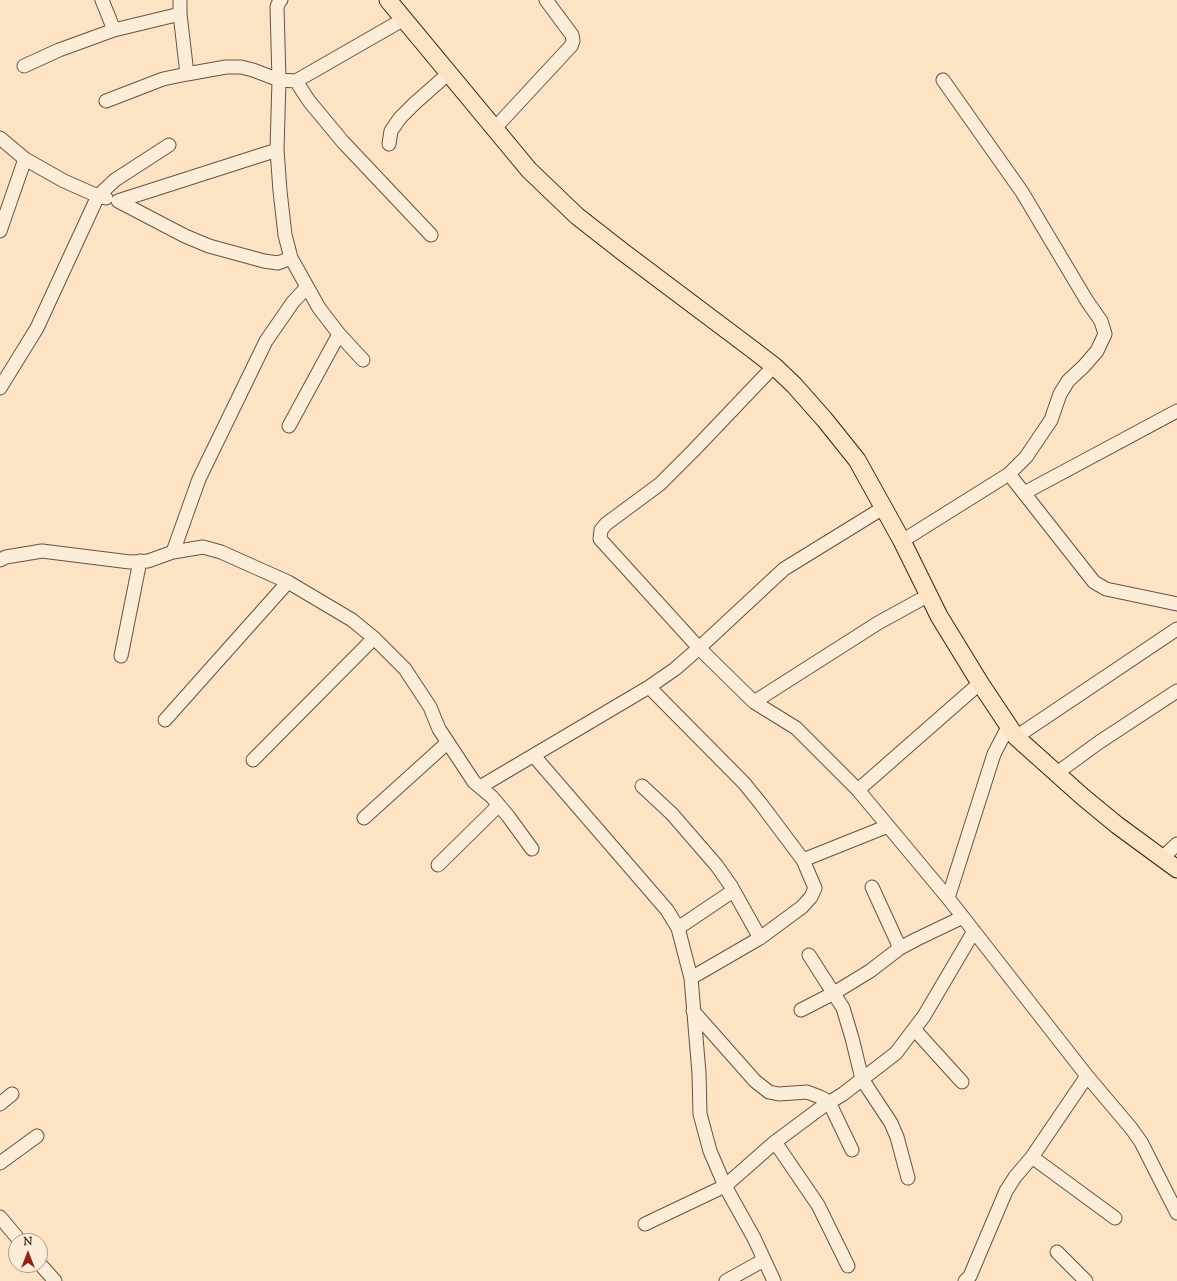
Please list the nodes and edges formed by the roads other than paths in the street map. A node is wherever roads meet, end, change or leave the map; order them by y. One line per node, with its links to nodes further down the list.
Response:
1 (102, 0): 8 (street)
2 (180, 0): 6 (street)
3 (281, 0): 12 (street)
4 (388, 0): 7 (main road)
5 (546, 0): 16 (street)
6 (180, 14): 8 (street); 11 (street)
7 (404, 19): 10 (main road); 14 (street)
8 (114, 30): 9 (street)
9 (24, 66)
10 (448, 73): 16 (main road); 18 (street)
11 (187, 74): 12 (street); 15 (street)
12 (279, 80): 14 (street); 20 (street)
13 (943, 80): 34 (street)
14 (296, 81): 25 (street)
15 (106, 101)
16 (495, 128): 30 (main road)
17 (0, 138): 21 (street)
18 (389, 144)
19 (169, 145): 22 (street)
20 (277, 150): 23 (street); 26 (street)
21 (25, 159): 22 (street); 24 (street)
22 (98, 196): 23 (street); 31 (street)
23 (118, 201): 26 (street)
24 (0, 231)
25 (431, 235)
26 (291, 258): 27 (street)
27 (307, 287): 28 (street); 38 (street)
28 (339, 334): 29 (street); 33 (street)
29 (363, 360)
30 (774, 366): 36 (main road); 46 (street)
31 (0, 388)
32 (1177, 411): 35 (street)
33 (289, 426)
34 (1009, 474): 35 (street); 37 (street)
35 (1024, 493): 43 (street)
36 (883, 508): 37 (main road); 46 (street)
37 (902, 541): 42 (main road)
38 (173, 552): 40 (street); 41 (street)
39 (0, 560): 40 (street)
40 (140, 561): 47 (street)
41 (288, 582): 45 (street); 52 (street)
42 (929, 595): 48 (main road); 51 (street)
43 (1177, 604)
44 (1177, 629): 53 (street)
45 (374, 638): 54 (street); 56 (street)
46 (699, 648): 49 (street); 51 (street)
47 (121, 656)
48 (980, 683): 53 (main road); 60 (street)
49 (649, 687): 55 (street); 67 (street)
50 (1177, 691): 57 (street)
51 (754, 702): 60 (street)
52 (165, 720)
53 (1012, 732): 57 (main road); 72 (street)
54 (447, 743): 59 (street); 62 (street)
55 (534, 756): 59 (street); 74 (street)
56 (253, 760)
57 (1057, 773): 66 (main road)
58 (642, 786): 71 (street)
59 (480, 787): 61 (street)
60 (858, 790): 63 (street)
61 (499, 805): 65 (street); 68 (street)
62 (364, 818)
63 (888, 826): 67 (street); 72 (street)
64 (1177, 844): 66 (street)
65 (532, 849)
66 (1162, 858): 69 (main road)
67 (803, 860): 76 (street)
68 (438, 865)
69 (1177, 869)
70 (872, 887): 77 (street)
71 (734, 891): 74 (street); 76 (street)
72 (948, 898): 73 (street)
73 (963, 918): 75 (street); 77 (street)
74 (678, 928): 79 (street)
75 (974, 931): 83 (street); 84 (street)
76 (760, 938): 79 (street)
77 (900, 948): 80 (street)
78 (809, 955): 80 (street)
79 (691, 978): 82 (street)
80 (834, 993): 81 (street); 85 (street)
81 (801, 1010)
82 (693, 1011): 88 (street); 96 (street)
83 (914, 1029): 85 (street); 86 (street)
84 (1087, 1076): 93 (street); 97 (street)
85 (862, 1079): 88 (street); 95 (street)
86 (962, 1082)
87 (12, 1094): 89 (street)
88 (830, 1102): 91 (street); 92 (street)
89 (0, 1104)
90 (37, 1136): 94 (street)
91 (776, 1142): 96 (street); 104 (street)
92 (852, 1150)
93 (1032, 1157): 99 (street); 106 (street)
94 (0, 1163)
95 (908, 1178)
96 (725, 1186): 100 (street); 103 (street)
97 (1177, 1212)
98 (0, 1217): 101 (street)
99 (1115, 1218)
100 (645, 1224)
101 (13, 1233)
102 (1057, 1252): 110 (street)
103 (764, 1260): 108 (street); 109 (street)
104 (848, 1266)
105 (47, 1273): 107 (street)
106 (970, 1279)
107 (54, 1281)
108 (726, 1281)
109 (774, 1281)
110 (1086, 1281)

